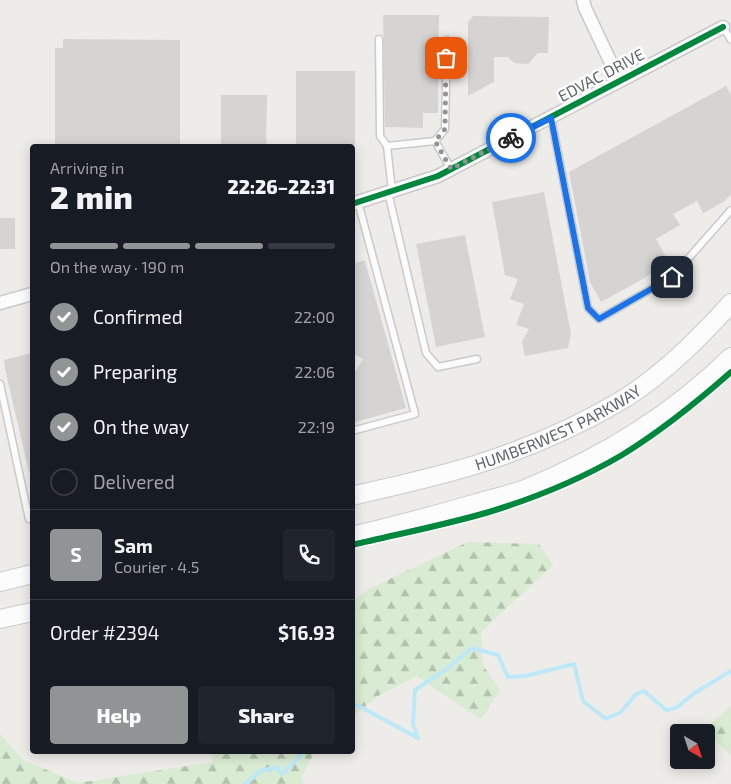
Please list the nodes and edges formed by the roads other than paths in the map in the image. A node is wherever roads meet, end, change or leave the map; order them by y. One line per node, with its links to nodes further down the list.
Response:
1 (583, 0): 6 (street)
2 (723, 27): 5 (lane); 6 (street, EDVAC DRIVE)
3 (379, 39): 9 (lane)
4 (447, 40): 8 (lane)
5 (731, 40)
6 (619, 80): 7 (street, EDVAC DRIVE)
7 (551, 118): 10 (street, EDVAC DRIVE); 13 (lane)
8 (435, 141): 9 (lane); 10 (lane)
9 (387, 146): 11 (lane)
10 (451, 169): 11 (street, EDVAC DRIVE)
11 (390, 192): 12 (street, EDVAC DRIVE); 18 (lane)
12 (355, 203): 20 (lane)
13 (731, 210)
14 (30, 296): 15 (street)
15 (0, 303)
16 (731, 304): 21 (main road, HUMBERWEST PARKWAY)
17 (731, 357): 23 (main road)
18 (477, 359)
19 (0, 384): 22 (lane)
20 (355, 430)
21 (355, 495)
22 (30, 519)
23 (355, 535)
24 (30, 574): 25 (main road)
25 (0, 582)
26 (30, 612): 27 (main road)
27 (0, 619)

